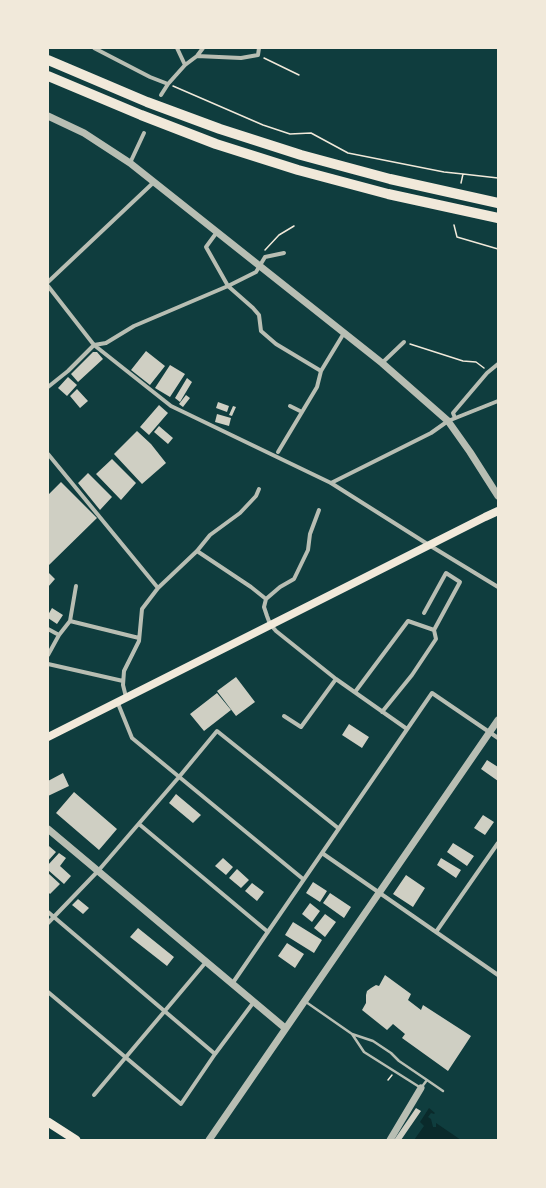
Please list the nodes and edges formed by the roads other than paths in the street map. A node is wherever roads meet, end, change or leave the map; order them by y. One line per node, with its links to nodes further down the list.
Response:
1 (94, 48): 9 (street)
2 (177, 48): 7 (street)
3 (202, 48): 5 (street)
4 (259, 48): 5 (street)
5 (197, 56): 7 (street)
6 (48, 59): 15 (highway)
7 (185, 65): 9 (street)
8 (48, 76): 16 (highway)
9 (168, 84): 10 (street)
10 (161, 95)
11 (48, 116): 13 (street)
12 (144, 133): 13 (street)
13 (130, 163): 14 (street)
14 (154, 182): 17 (street); 20 (street)
15 (498, 204)
16 (498, 218)
17 (218, 232): 19 (street); 22 (street)
18 (284, 253): 19 (street)
19 (260, 265): 22 (street); 23 (street)
20 (48, 282)
21 (48, 286): 25 (street)
22 (228, 286): 25 (street); 28 (street)
23 (344, 332): 26 (street); 28 (street)
24 (404, 342): 26 (street)
25 (94, 345): 29 (street); 36 (street)
26 (382, 363): 33 (street)
27 (498, 364): 33 (street)
28 (321, 371): 32 (street)
29 (48, 387)
30 (498, 401): 33 (street)
31 (290, 406): 32 (street)
32 (302, 412): 34 (street)
33 (451, 419): 36 (street); 38 (street)
34 (278, 452)
35 (48, 454): 45 (street)
36 (331, 483): 41 (street)
37 (259, 489): 42 (street)
38 (498, 496)
39 (319, 510): 46 (street)
40 (498, 511): 41 (main road)
41 (429, 545): 44 (street); 49 (main road)
42 (197, 552): 45 (street); 46 (street)
43 (76, 586): 48 (street)
44 (498, 587)
45 (158, 588): 53 (street)
46 (266, 600): 49 (street)
47 (424, 613): 51 (street)
48 (70, 621): 52 (street); 53 (street)
49 (270, 624): 56 (street); 59 (main road)
50 (48, 629): 52 (street)
51 (434, 630): 58 (street); 61 (street)
52 (59, 635): 54 (street)
53 (139, 638): 57 (street)
54 (48, 655)
55 (48, 664): 57 (street)
56 (336, 678): 58 (street); 62 (street)
57 (123, 681): 59 (street)
58 (355, 692): 61 (street)
59 (126, 697): 60 (main road)
60 (117, 701): 66 (main road); 68 (street)
61 (382, 712): 64 (street)
62 (284, 716)
63 (498, 720): 65 (street)
64 (407, 729): 65 (street); 70 (street)
65 (489, 732): 67 (street); 76 (street)
66 (48, 737)
67 (498, 738)
68 (179, 777): 69 (street); 70 (street); 75 (street)
69 (138, 824): 74 (street); 80 (street)
70 (338, 828): 73 (street)
71 (48, 829): 74 (street)
72 (498, 843): 81 (street)
73 (322, 853): 75 (street); 76 (street)
74 (98, 871): 78 (street); 82 (street)
75 (303, 879): 80 (street)
76 (379, 893): 81 (street); 86 (street)
77 (48, 912): 78 (street)
78 (54, 917): 79 (street); 88 (street)
79 (48, 923)
80 (268, 932): 84 (street)
81 (436, 932): 83 (street)
82 (206, 962): 84 (street); 88 (street)
83 (498, 975)
84 (232, 984): 87 (street)
85 (48, 992): 92 (street)
86 (304, 1000): 89 (street); 90 (lane)
87 (253, 1003): 89 (street); 91 (street)
88 (164, 1012): 91 (street); 92 (street)
89 (285, 1028): 99 (street)
90 (352, 1034): 93 (lane); 94 (lane)
91 (215, 1054): 92 (street)
92 (125, 1057): 96 (street)
93 (427, 1080): 94 (lane); 95 (lane)
94 (421, 1088): 100 (street)
95 (443, 1091)
96 (94, 1094)
97 (48, 1122): 98 (main road)
98 (76, 1140)
99 (209, 1140)
100 (390, 1140)

